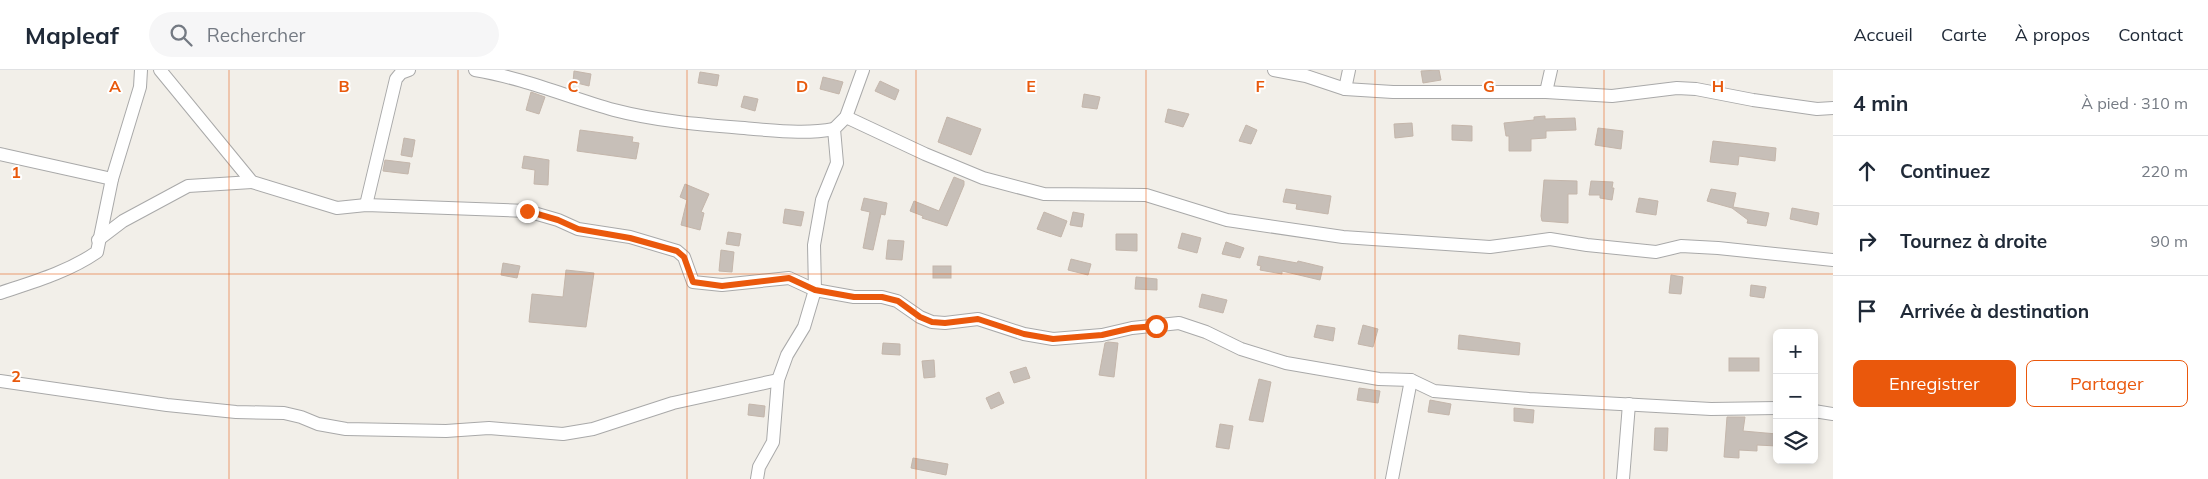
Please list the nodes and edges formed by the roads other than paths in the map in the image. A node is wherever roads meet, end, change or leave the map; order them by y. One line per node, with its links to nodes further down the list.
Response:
1 (141, 70): 15 (street)
2 (160, 70): 16 (street)
3 (409, 70): 17 (street)
4 (475, 70): 13 (street)
5 (863, 70): 12 (street)
6 (1274, 70): 9 (street)
7 (1349, 70): 9 (street)
8 (1551, 70): 10 (street)
9 (1345, 89): 10 (street)
10 (1546, 92): 11 (street)
11 (1833, 108)
12 (846, 117): 13 (street); 19 (street)
13 (834, 129): 20 (street)
14 (0, 154): 15 (street)
15 (112, 179): 18 (street)
16 (252, 182): 17 (street); 18 (street)
17 (366, 206): 20 (street)
18 (98, 240): 21 (street)
19 (1833, 260)
20 (815, 290): 22 (street); 23 (street)
21 (0, 293)
22 (778, 380): 24 (street); 29 (street)
23 (1411, 380): 25 (street); 30 (street)
24 (0, 381)
25 (1629, 404): 26 (street); 31 (street)
26 (1773, 408)
27 (1818, 412): 28 (street)
28 (1833, 414)
29 (757, 479)
30 (1392, 479)
31 (1623, 479)

